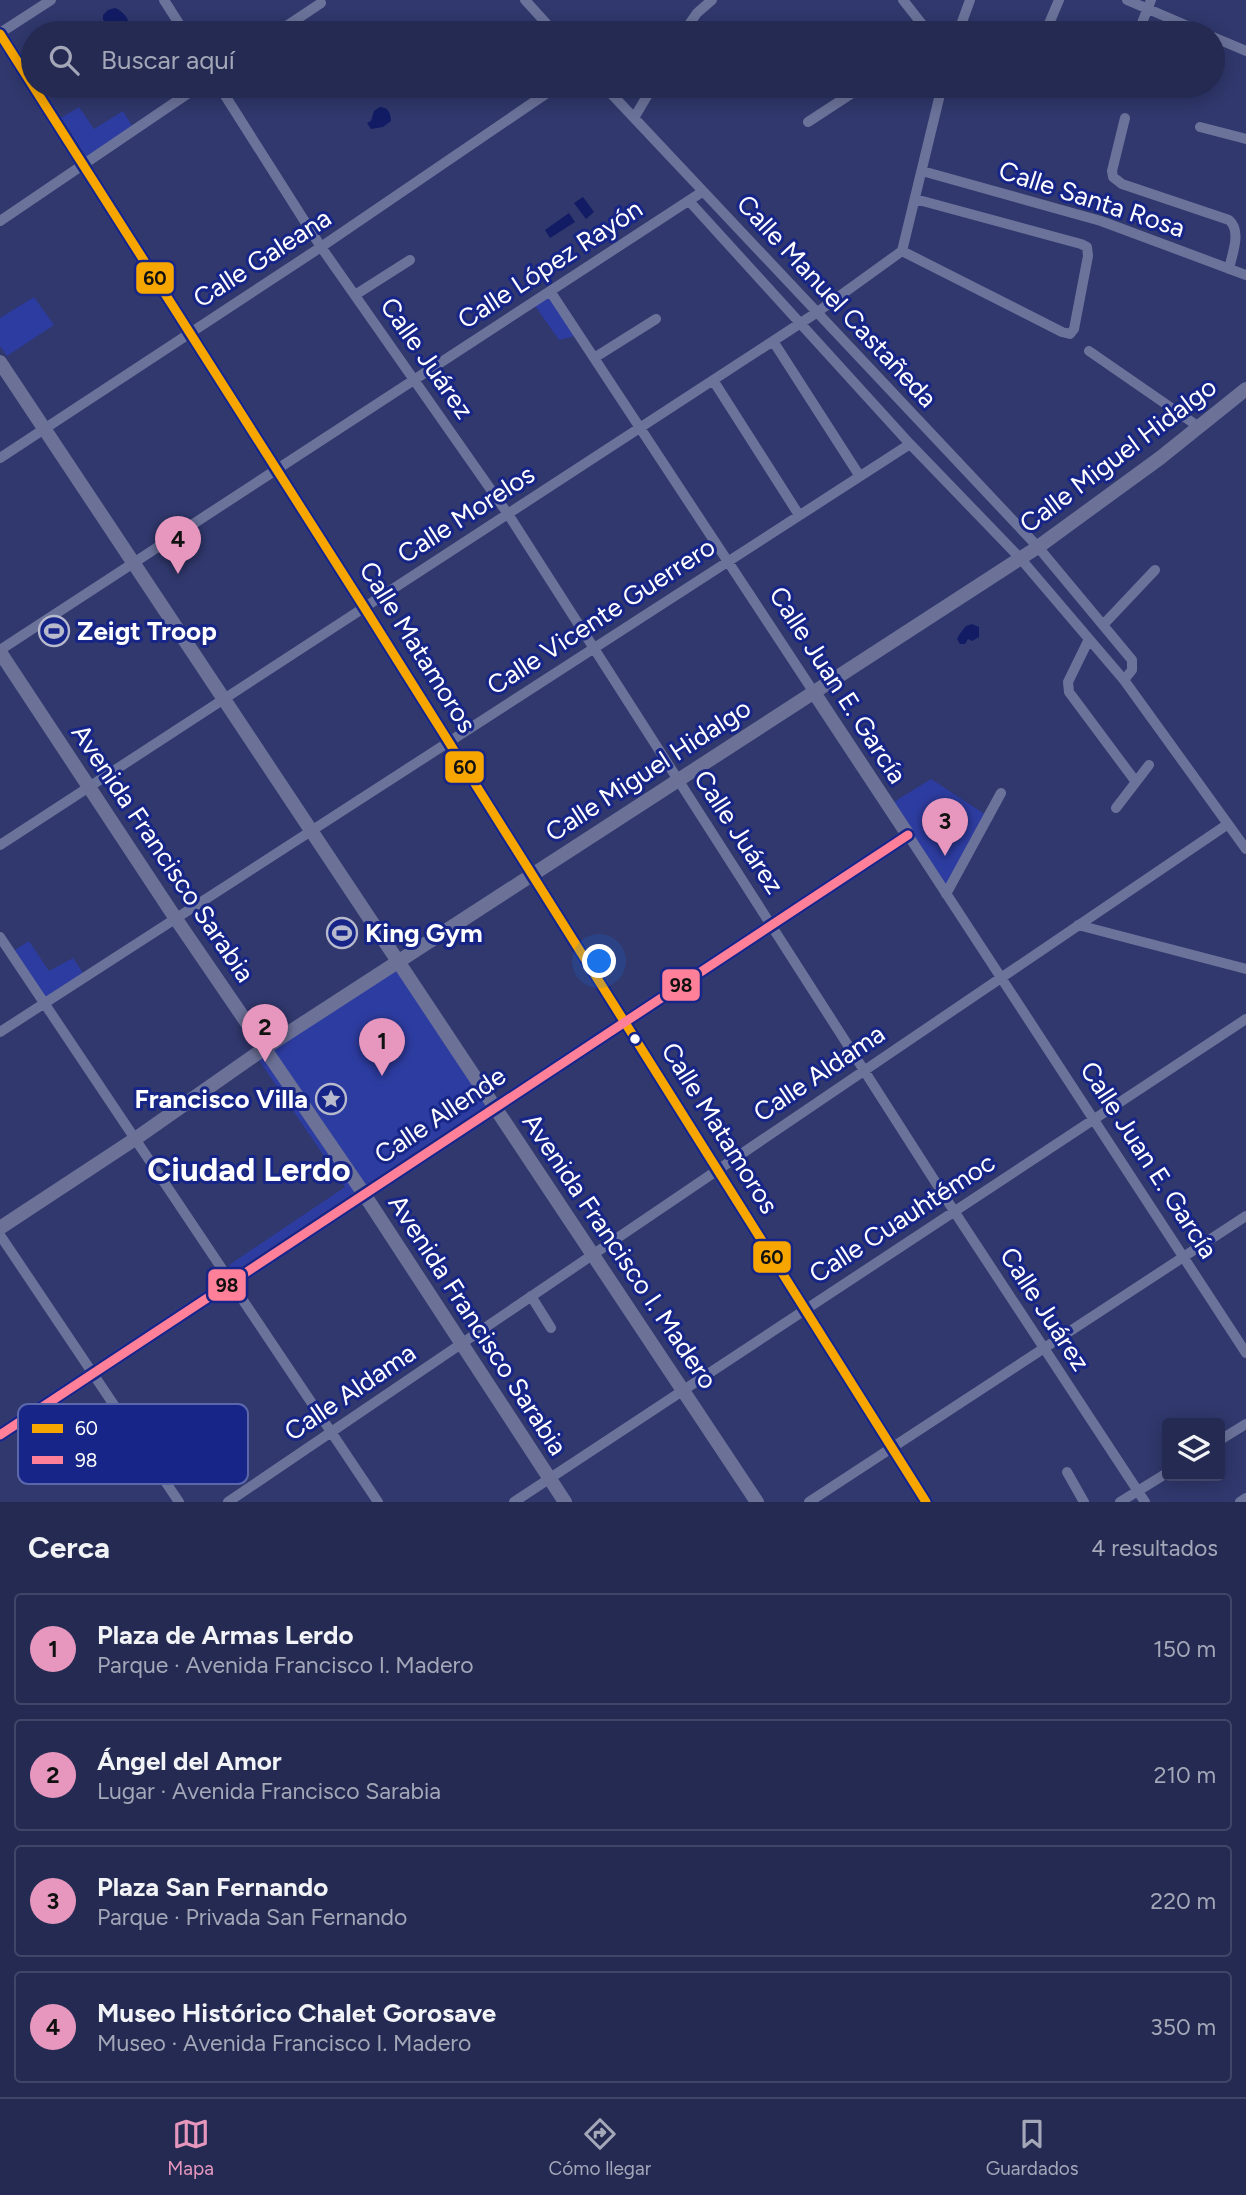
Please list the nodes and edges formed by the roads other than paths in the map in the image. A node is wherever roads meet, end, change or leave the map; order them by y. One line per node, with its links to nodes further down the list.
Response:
1 (51, 0): 20 (street)
2 (164, 0): 11 (street)
3 (525, 0): 13 (street)
4 (712, 0): 14 (street)
5 (903, 0): 15 (street)
6 (970, 0): 16 (street)
7 (1059, 0): 17 (street)
8 (1127, 0): 10 (street)
9 (321, 3): 12 (street)
10 (1150, 4): 18 (street); 19 (street)
11 (177, 21)
12 (294, 21)
13 (544, 21)
14 (691, 21)
15 (920, 21)
16 (962, 21)
17 (1050, 21)
18 (1143, 21)
19 (1182, 21)
20 (0, 34): 23 (main road, Calle Matamoros)
21 (1225, 42): 22 (street)
22 (1246, 51)
23 (21, 67)
24 (41, 98): 37 (main road, Calle Matamoros)
25 (181, 98): 37 (street)
26 (227, 98): 43 (street, Calle Juárez)
27 (540, 98): 43 (street, Calle Galeana)
28 (615, 98): 32 (street, Calle Manuel Castañeda)
29 (646, 98): 32 (street)
30 (845, 98): 34 (street)
31 (939, 98): 38 (street)
32 (634, 118): 39 (street, Calle Manuel Castañeda)
33 (1125, 118): 46 (street)
34 (808, 122)
35 (1200, 127): 36 (street)
36 (1246, 139)
37 (83, 165): 42 (street); 53 (main road, Calle Matamoros)
38 (922, 171): 40 (street); 46 (street, Calle Santa Rosa)
39 (702, 192): 41 (street, Calle López Rayón); 50 (street, Calle Manuel Castañeda)
40 (915, 199): 44 (street); 44 (street)
41 (689, 201): 48 (street, Calle López Rayón); 52 (street, Calle Manuel Castañeda)
42 (0, 221)
43 (321, 247): 49 (street, Calle Juárez); 53 (street, Calle Galeana)
44 (902, 251): 50 (street)
45 (410, 260): 49 (street)
46 (1229, 269): 47 (street, Calle Santa Rosa)
47 (1246, 275)
48 (550, 291): 56 (street, Calle Juan E. García); 58 (street, Calle López Rayón)
49 (355, 295): 58 (street, Calle Juárez)
50 (816, 313): 52 (street, Calle Morelos); 70 (street, Calle Manuel Castañeda)
51 (656, 320): 56 (street)
52 (800, 323): 54 (street, Calle Morelos); 64 (street, Calle Manuel Castañeda)
53 (190, 333): 63 (street, Calle Galeana); 66 (main road, Calle Matamoros)
54 (773, 341): 59 (street, Calle Morelos); 67 (street)
55 (1089, 351): 61 (street)
56 (594, 358): 62 (street, Calle Juan E. García)
57 (0, 362): 63 (main road, Avenida Francisco I. Madero)
58 (414, 380): 66 (street, Calle López Rayón); 68 (street, Calle Juárez)
59 (713, 380): 62 (street, Calle Morelos); 69 (street)
60 (1242, 396): 61 (main road, Calle Miguel Hidalgo)
61 (1199, 427): 70 (main road, Calle Miguel Hidalgo)
62 (640, 428): 68 (street, Calle Morelos); 72 (street, Calle Juan E. García)
63 (44, 429): 65 (street, Calle Galeana); 73 (main road, Avenida Francisco I. Madero)
64 (910, 444): 67 (street, Calle Vicente Guerrero); 71 (street, Calle Manuel Castañeda)
65 (0, 458)
66 (277, 469): 73 (street, Calle López Rayón); 75 (main road, Calle Matamoros)
67 (859, 475): 69 (street, Calle Vicente Guerrero)
68 (508, 514): 75 (street, Calle Morelos); 78 (street, Calle Juárez)
69 (799, 515): 72 (street, Calle Vicente Guerrero)
70 (1038, 547): 71 (main road, Calle Miguel Hidalgo); 76 (street, Calle Manuel Castañeda)
71 (1020, 558): 77 (street, Calle Manuel Castañeda); 81 (main road, Calle Miguel Hidalgo)
72 (727, 561): 78 (street, Calle Vicente Guerrero); 81 (street, Calle Juan E. García)
73 (133, 563): 79 (street, Calle López Rayón); 82 (main road, Avenida Francisco I. Madero)
74 (1155, 570): 76 (street)
75 (364, 607): 82 (street, Calle Morelos); 83 (main road, Calle Matamoros)
76 (1102, 625): 80 (street, Calle Manuel Castañeda)
77 (1089, 639): 80 (street, Calle Manuel Castañeda); 86 (street)
78 (594, 648): 83 (street, Calle Vicente Guerrero); 85 (street, Calle Juárez)
79 (0, 651): 87 (main road, Avenida Francisco Sarabia)
80 (1124, 680): 90 (street, Calle Manuel Castañeda)
81 (813, 691): 85 (main road, Calle Miguel Hidalgo); 92 (main road, Calle Juan E. García)
82 (224, 699): 87 (street, Calle Morelos); 91 (main road, Avenida Francisco I. Madero)
83 (449, 741): 91 (street, Calle Vicente Guerrero); 95 (main road, Calle Matamoros)
84 (1149, 765): 86 (street)
85 (678, 780): 95 (main road, Calle Miguel Hidalgo); 98 (street, Calle Juárez)
86 (1136, 782): 89 (street)
87 (89, 787): 93 (street, Calle Morelos); 97 (main road, Avenida Francisco Sarabia)
88 (1001, 793): 96 (street)
89 (1116, 808)
90 (1228, 824): 94 (street, Calle Manuel Castañeda); 99 (street, Calle Aldama)
91 (311, 831): 97 (street, Calle Vicente Guerrero); 101 (main road, Avenida Francisco I. Madero)
92 (908, 835): 96 (street, Calle Juan E. García); 98 (main road, Calle Allende)
93 (0, 845)
94 (1246, 849)
95 (532, 874): 101 (main road, Calle Miguel Hidalgo); 106 (main road, Calle Matamoros)
96 (946, 894): 103 (street, Calle Juan E. García)
97 (176, 919): 104 (street, Calle Vicente Guerrero); 108 (main road, Avenida Francisco Sarabia)
98 (771, 925): 106 (main road, Calle Allende); 109 (street, Calle Juárez)
99 (1078, 925): 102 (street); 103 (street, Calle Aldama)
100 (0, 937): 104 (street)
101 (398, 962): 108 (main road, Calle Miguel Hidalgo); 110 (main road, Avenida Francisco I. Madero)
102 (1246, 969)
103 (1001, 978): 109 (street, Calle Aldama); 111 (street, Calle Juan E. García)
104 (45, 1004): 107 (street, Calle Vicente Guerrero); 112 (street)
105 (1246, 1019): 111 (street, Calle Cuauhtémoc)
106 (625, 1022): 110 (main road, Calle Allende); 113 (main road, Calle Matamoros)
107 (0, 1032)
108 (265, 1048): 112 (main road, Calle Miguel Hidalgo); 114 (main road, Avenida Francisco Sarabia)
109 (864, 1070): 113 (street, Calle Aldama); 115 (street, Calle Juárez)
110 (495, 1107): 114 (main road, Calle Allende); 119 (main road, Avenida Francisco I. Madero)
111 (1093, 1120): 115 (street, Calle Cuauhtémoc); 120 (street, Calle Juan E. García)
112 (135, 1139): 117 (main road, Calle Miguel Hidalgo); 121 (street)
113 (717, 1170): 119 (street, Calle Aldama); 123 (main road, Calle Matamoros)
114 (364, 1194): 121 (main road, Calle Allende); 125 (main road, Avenida Francisco Sarabia)
115 (954, 1211): 123 (street, Calle Cuauhtémoc); 126 (street, Calle Juárez)
116 (1246, 1216): 120 (street)
117 (0, 1228)
118 (0, 1235): 128 (street)
119 (593, 1255): 122 (street, Calle Aldama); 129 (main road, Avenida Francisco I. Madero)
120 (1183, 1256): 126 (street); 127 (street, Calle Juan E. García)
121 (231, 1282): 128 (main road, Calle Allende); 134 (street)
122 (531, 1296): 124 (street); 125 (street, Calle Aldama)
123 (805, 1309): 129 (street, Calle Cuauhtémoc); 137 (main road, Calle Matamoros)
124 (551, 1328)
125 (461, 1344): 134 (street, Calle Aldama); 140 (main road, Avenida Francisco Sarabia)
126 (1044, 1350): 137 (street); 142 (street, Calle Juárez)
127 (1246, 1353)
128 (94, 1373): 130 (main road, Calle Allende); 131 (street)
129 (682, 1390): 140 (street, Calle Cuauhtémoc); 149 (main road, Avenida Francisco I. Madero)
130 (47, 1404)
131 (114, 1404)
132 (18, 1423): 135 (main road, Calle Allende)
133 (1246, 1424): 136 (street)
134 (331, 1432): 145 (street, Calle Aldama); 146 (street)
135 (0, 1435)
136 (1225, 1437)
137 (892, 1448): 150 (street); 151 (main road, Calle Matamoros)
138 (1067, 1472): 152 (street)
139 (1162, 1476): 142 (street)
140 (549, 1479): 147 (street, Calle Cuauhtémoc); 148 (main road, Avenida Francisco Sarabia)
141 (167, 1484): 144 (street)
142 (1138, 1491): 153 (street); 154 (street, Calle Juárez)
143 (1246, 1498): 155 (street)
144 (179, 1502)
145 (228, 1502)
146 (378, 1502)
147 (514, 1502)
148 (565, 1502)
149 (757, 1502)
150 (809, 1502)
151 (926, 1502)
152 (1084, 1502)
153 (1120, 1502)
154 (1145, 1502)
155 (1240, 1502)

